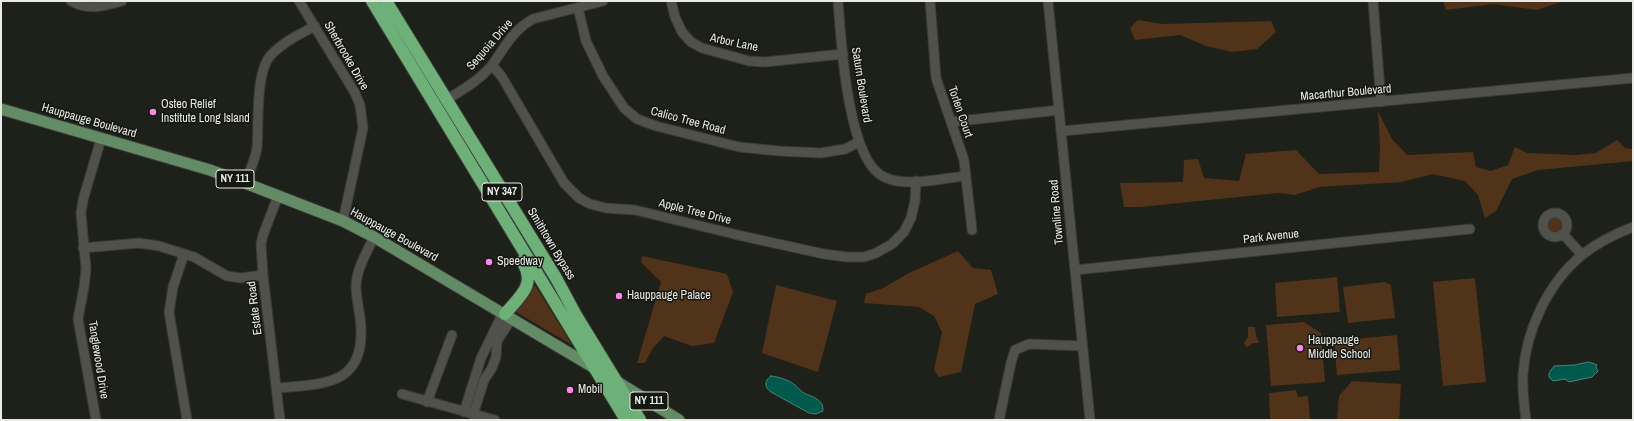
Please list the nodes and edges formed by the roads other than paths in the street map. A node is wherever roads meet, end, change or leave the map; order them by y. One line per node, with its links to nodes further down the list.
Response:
1 (71, 1): 2 (street)
2 (122, 1)
3 (300, 1): 13 (street, Sherbrooke Drive)
4 (372, 1): 30 (highway, NY 347)
5 (386, 1): 17 (highway, Smithtown Bypass / NY 347)
6 (604, 1): 12 (street, Sequoia Drive)
7 (671, 1): 14 (street, Arbor Lane)
8 (838, 1): 14 (street, Saturn Boulevard)
9 (930, 1): 21 (street, Torlen Court)
10 (1048, 1): 20 (street, Townline Road)
11 (1373, 1): 18 (street)
12 (578, 8): 15 (street, Sequoia Drive); 24 (street, Calico Tree Road)
13 (315, 26): 27 (street); 29 (street, Sherbrooke Drive)
14 (843, 54): 24 (street, Saturn Boulevard)
15 (492, 65): 17 (street, Sequoia Drive); 26 (street, Apple Tree Drive)
16 (1633, 78): 18 (street, Macarthur Boulevard)
17 (446, 100): 47 (highway, Smithtown Bypass / NY 347)
18 (1381, 102): 22 (street, Macarthur Boulevard)
19 (1, 109): 23 (main road, Hauppauge Boulevard / NY 111)
20 (1059, 110): 21 (street); 22 (street, Townline Road)
21 (951, 122): 25 (street, Torlen Court)
22 (1062, 131): 39 (street, Townline Road)
23 (101, 139): 27 (main road, Hauppauge Boulevard / NY 111); 36 (street, Tanglewood Drive)
24 (859, 142): 26 (street, Saturn Boulevard)
25 (966, 176): 26 (street, Saturn Boulevard); 33 (street, Torlen Court)
26 (916, 181)
27 (245, 183): 28 (main road, Hauppauge Boulevard / NY 111)
28 (278, 196): 29 (main road, Hauppauge Boulevard / NY 111); 40 (street, Estate Road)
29 (343, 221): 35 (main road, Hauppauge Boulevard / NY 111)
30 (506, 222): 41 (highway); 44 (highway, NY 347)
31 (1633, 227): 38 (street)
32 (1470, 229): 39 (street, Park Avenue)
33 (972, 230)
34 (1563, 234): 38 (street)
35 (374, 237): 41 (main road, Hauppauge Boulevard / NY 111); 48 (street)
36 (83, 248): 37 (street); 52 (street, Tanglewood Drive)
37 (184, 254): 40 (street); 53 (street)
38 (1582, 255): 61 (street)
39 (1074, 270): 43 (street, Townline Road)
40 (263, 275): 48 (street, Estate Road)
41 (506, 315): 44 (main road, Hauppauge Boulevard / NY 111); 45 (street); 46 (street)
42 (452, 335): 50 (street)
43 (1082, 346): 59 (street); 60 (street, Townline Road)
44 (593, 366): 47 (main road, Hauppauge Boulevard / NY 111); 56 (highway, NY 347)
45 (478, 367): 46 (street); 51 (street)
46 (490, 372): 51 (street)
47 (618, 383): 57 (highway, Smithtown Bypass / NY 347); 58 (main road, Hauppauge Boulevard / NY 111)
48 (277, 388): 54 (street, Estate Road)
49 (402, 394): 50 (street)
50 (427, 402): 51 (street)
51 (468, 413): 55 (street)
52 (96, 420)
53 (187, 420)
54 (280, 420)
55 (495, 420)
56 (626, 420)
57 (640, 420)
58 (679, 420)
59 (999, 420)
60 (1090, 420)
61 (1526, 420)

